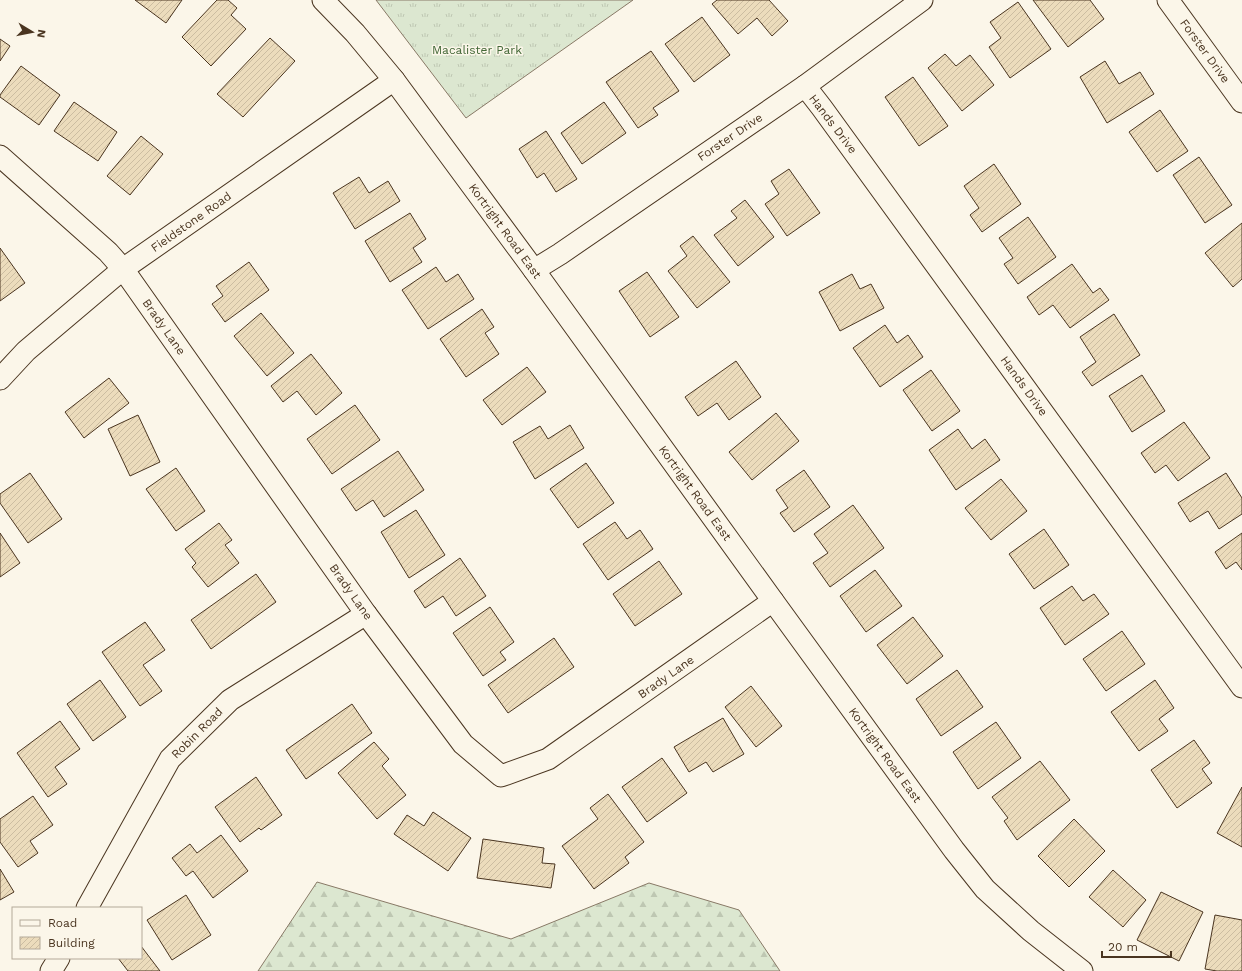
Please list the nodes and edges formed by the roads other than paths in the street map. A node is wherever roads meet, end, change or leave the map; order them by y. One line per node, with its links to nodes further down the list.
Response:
1 (323, 0): 4 (street, Kortright Road East)
2 (922, 0): 5 (street, Forster Drive)
3 (1168, 0): 6 (street, Forster Drive)
4 (394, 80): 8 (street, Fieldstone Road); 9 (street, Kortright Road East)
5 (804, 86): 9 (street, Forster Drive); 13 (street, Hands Drive)
6 (1242, 102)
7 (0, 156): 8 (street, Brady Lane)
8 (123, 269): 10 (street, Fieldstone Road); 12 (street, Brady Lane)
9 (534, 270): 11 (street, Kortright Road East)
10 (0, 379)
11 (773, 601): 12 (street, Brady Lane); 17 (street, Kortright Road East)
12 (366, 614): 14 (street, Robin Road)
13 (1242, 687)
14 (88, 907)
15 (57, 959): 16 (street)
16 (51, 971)
17 (1082, 971)

